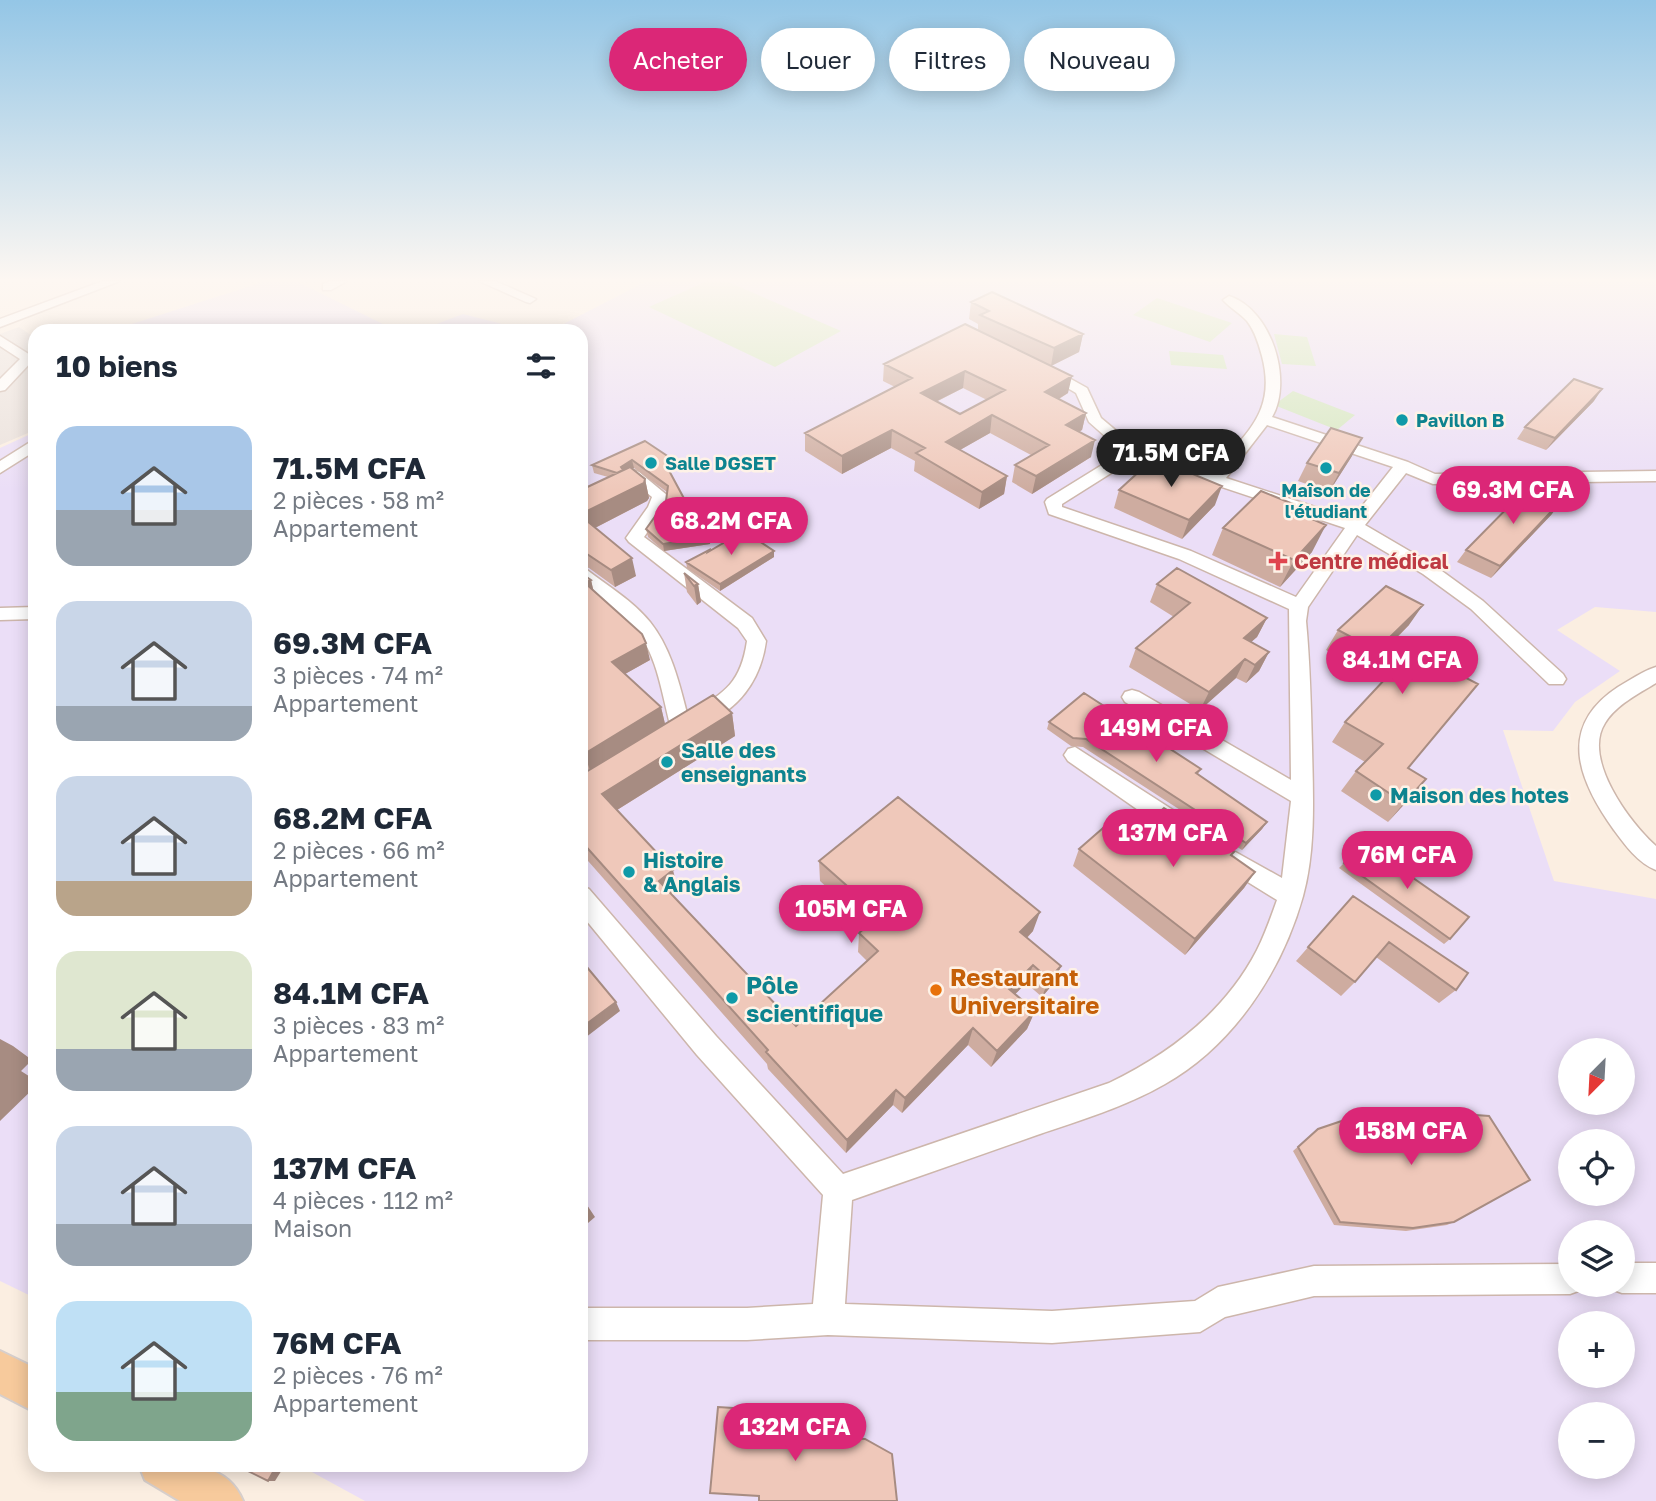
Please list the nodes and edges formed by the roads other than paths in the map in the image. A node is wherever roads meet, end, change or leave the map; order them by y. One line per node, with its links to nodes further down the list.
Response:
1 (1267, 351): 5 (street)
2 (28, 358): 4 (street)
3 (1028, 362): 7 (street)
4 (0, 387)
5 (1262, 419): 8 (street); 12 (street)
6 (28, 449): 9 (street)
7 (1133, 452): 12 (street); 15 (street)
8 (1402, 465): 11 (street); 13 (street)
9 (0, 468)
10 (633, 474): 14 (street)
11 (1656, 476)
12 (1216, 480): 13 (street)
13 (1355, 526): 15 (street); 19 (street)
14 (588, 579)
15 (1299, 606): 22 (street)
16 (28, 613): 17 (street)
17 (0, 614)
18 (1656, 674): 23 (street)
19 (1556, 679)
20 (1132, 697): 22 (street)
21 (1074, 755): 24 (street)
22 (1302, 797): 24 (street)
23 (1656, 860)
24 (1291, 896): 26 (street)
25 (588, 905): 26 (street)
26 (838, 1191): 30 (street)
27 (1635, 1278): 28 (street)
28 (1656, 1278)
29 (1558, 1279): 30 (street)
30 (828, 1319): 31 (street)
31 (588, 1324)
32 (0, 1371): 33 (main road)
33 (28, 1387)
34 (172, 1472): 35 (main road)
35 (221, 1501)

